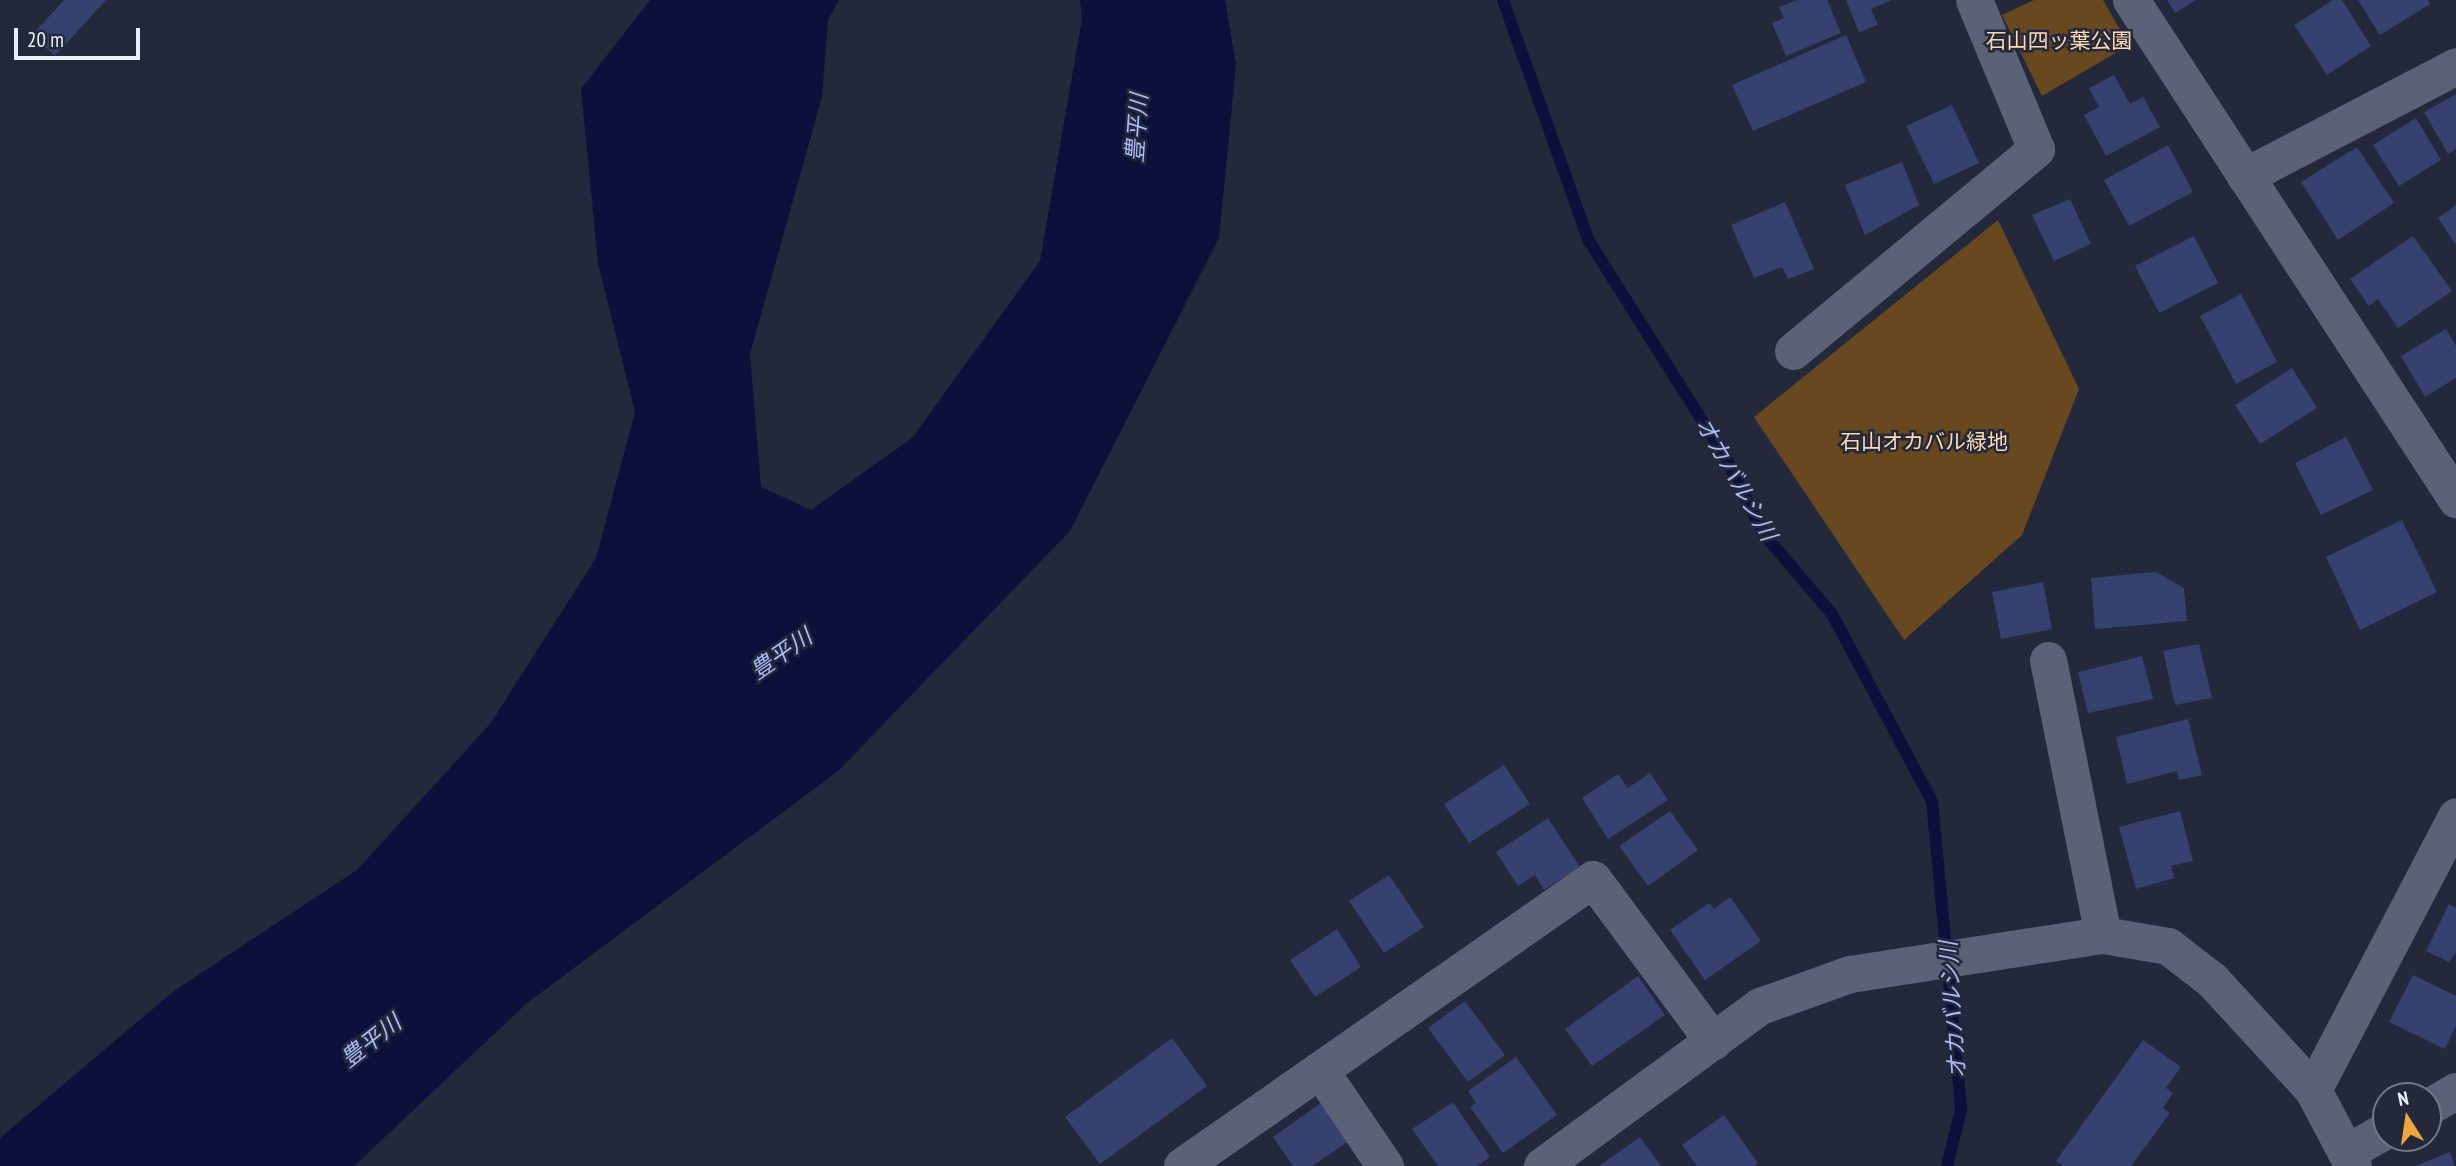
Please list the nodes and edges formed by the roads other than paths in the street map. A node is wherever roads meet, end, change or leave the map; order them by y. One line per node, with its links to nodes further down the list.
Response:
1 (1974, 0): 5 (street)
2 (2131, 0): 4 (street)
3 (2456, 66): 4 (street)
4 (2245, 176): 6 (street)
5 (1793, 351)
6 (2456, 499)
7 (2048, 660): 9 (street)
8 (2456, 816): 12 (street)
9 (2104, 936): 10 (street); 12 (street)
10 (1713, 1041): 11 (street); 17 (street)
11 (1320, 1070): 15 (street); 16 (street)
12 (2313, 1090): 14 (street)
13 (2372, 1142): 14 (street)
14 (2351, 1159)
15 (1182, 1166)
16 (1385, 1166)
17 (1542, 1166)

